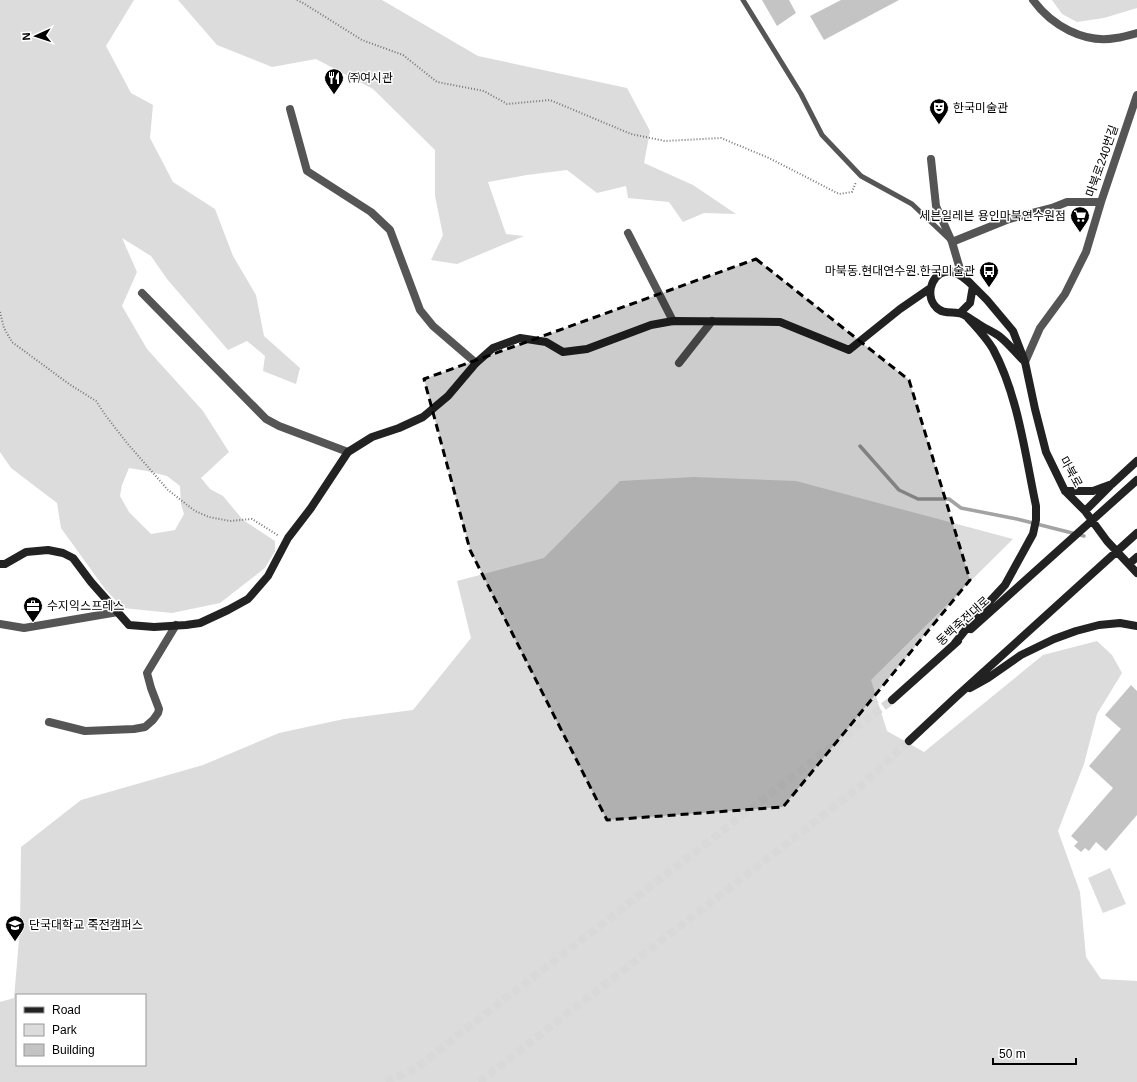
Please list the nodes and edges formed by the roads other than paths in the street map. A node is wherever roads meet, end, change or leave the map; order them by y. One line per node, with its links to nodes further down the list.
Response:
1 (743, 0): 9 (lane)
2 (1033, 0): 3 (street)
3 (1137, 33)
4 (1137, 95): 7 (street, 마북로240번길)
5 (290, 109): 19 (street)
6 (931, 159): 9 (street)
7 (1101, 202): 9 (street); 18 (street, 마북로240번길)
8 (628, 233): 16 (street)
9 (952, 242): 10 (street)
10 (962, 276): 11 (street); 12 (street)
11 (973, 286): 14 (street); 18 (street, 마북로)
12 (929, 289): 14 (street); 17 (street)
13 (142, 293): 21 (street)
14 (960, 313): 15 (street)
15 (968, 318): 18 (street); 36 (street)
16 (673, 321): 17 (street); 19 (street)
17 (712, 321): 20 (street)
18 (1024, 362): 25 (street, 마북로)
19 (476, 363): 21 (street)
20 (679, 363)
21 (348, 452): 34 (street)
22 (1137, 461): 24 (street)
23 (1137, 480): 36 (street, 동백죽전대로)
24 (1112, 484): 25 (street); 26 (street)
25 (1065, 491): 26 (street, 마북로)
26 (1085, 512): 30 (street, 마북로)
27 (1137, 533): 37 (street)
28 (1137, 556): 30 (street)
29 (0, 564): 32 (street)
30 (1129, 564): 31 (street, 마북로)
31 (1137, 573)
32 (118, 612): 33 (street); 34 (street)
33 (0, 624)
34 (176, 625): 39 (street)
35 (1137, 626): 37 (street)
36 (955, 644): 38 (street, 동백죽전대로)
37 (956, 697): 40 (street)
38 (892, 700)
39 (49, 722)
40 (909, 741)

